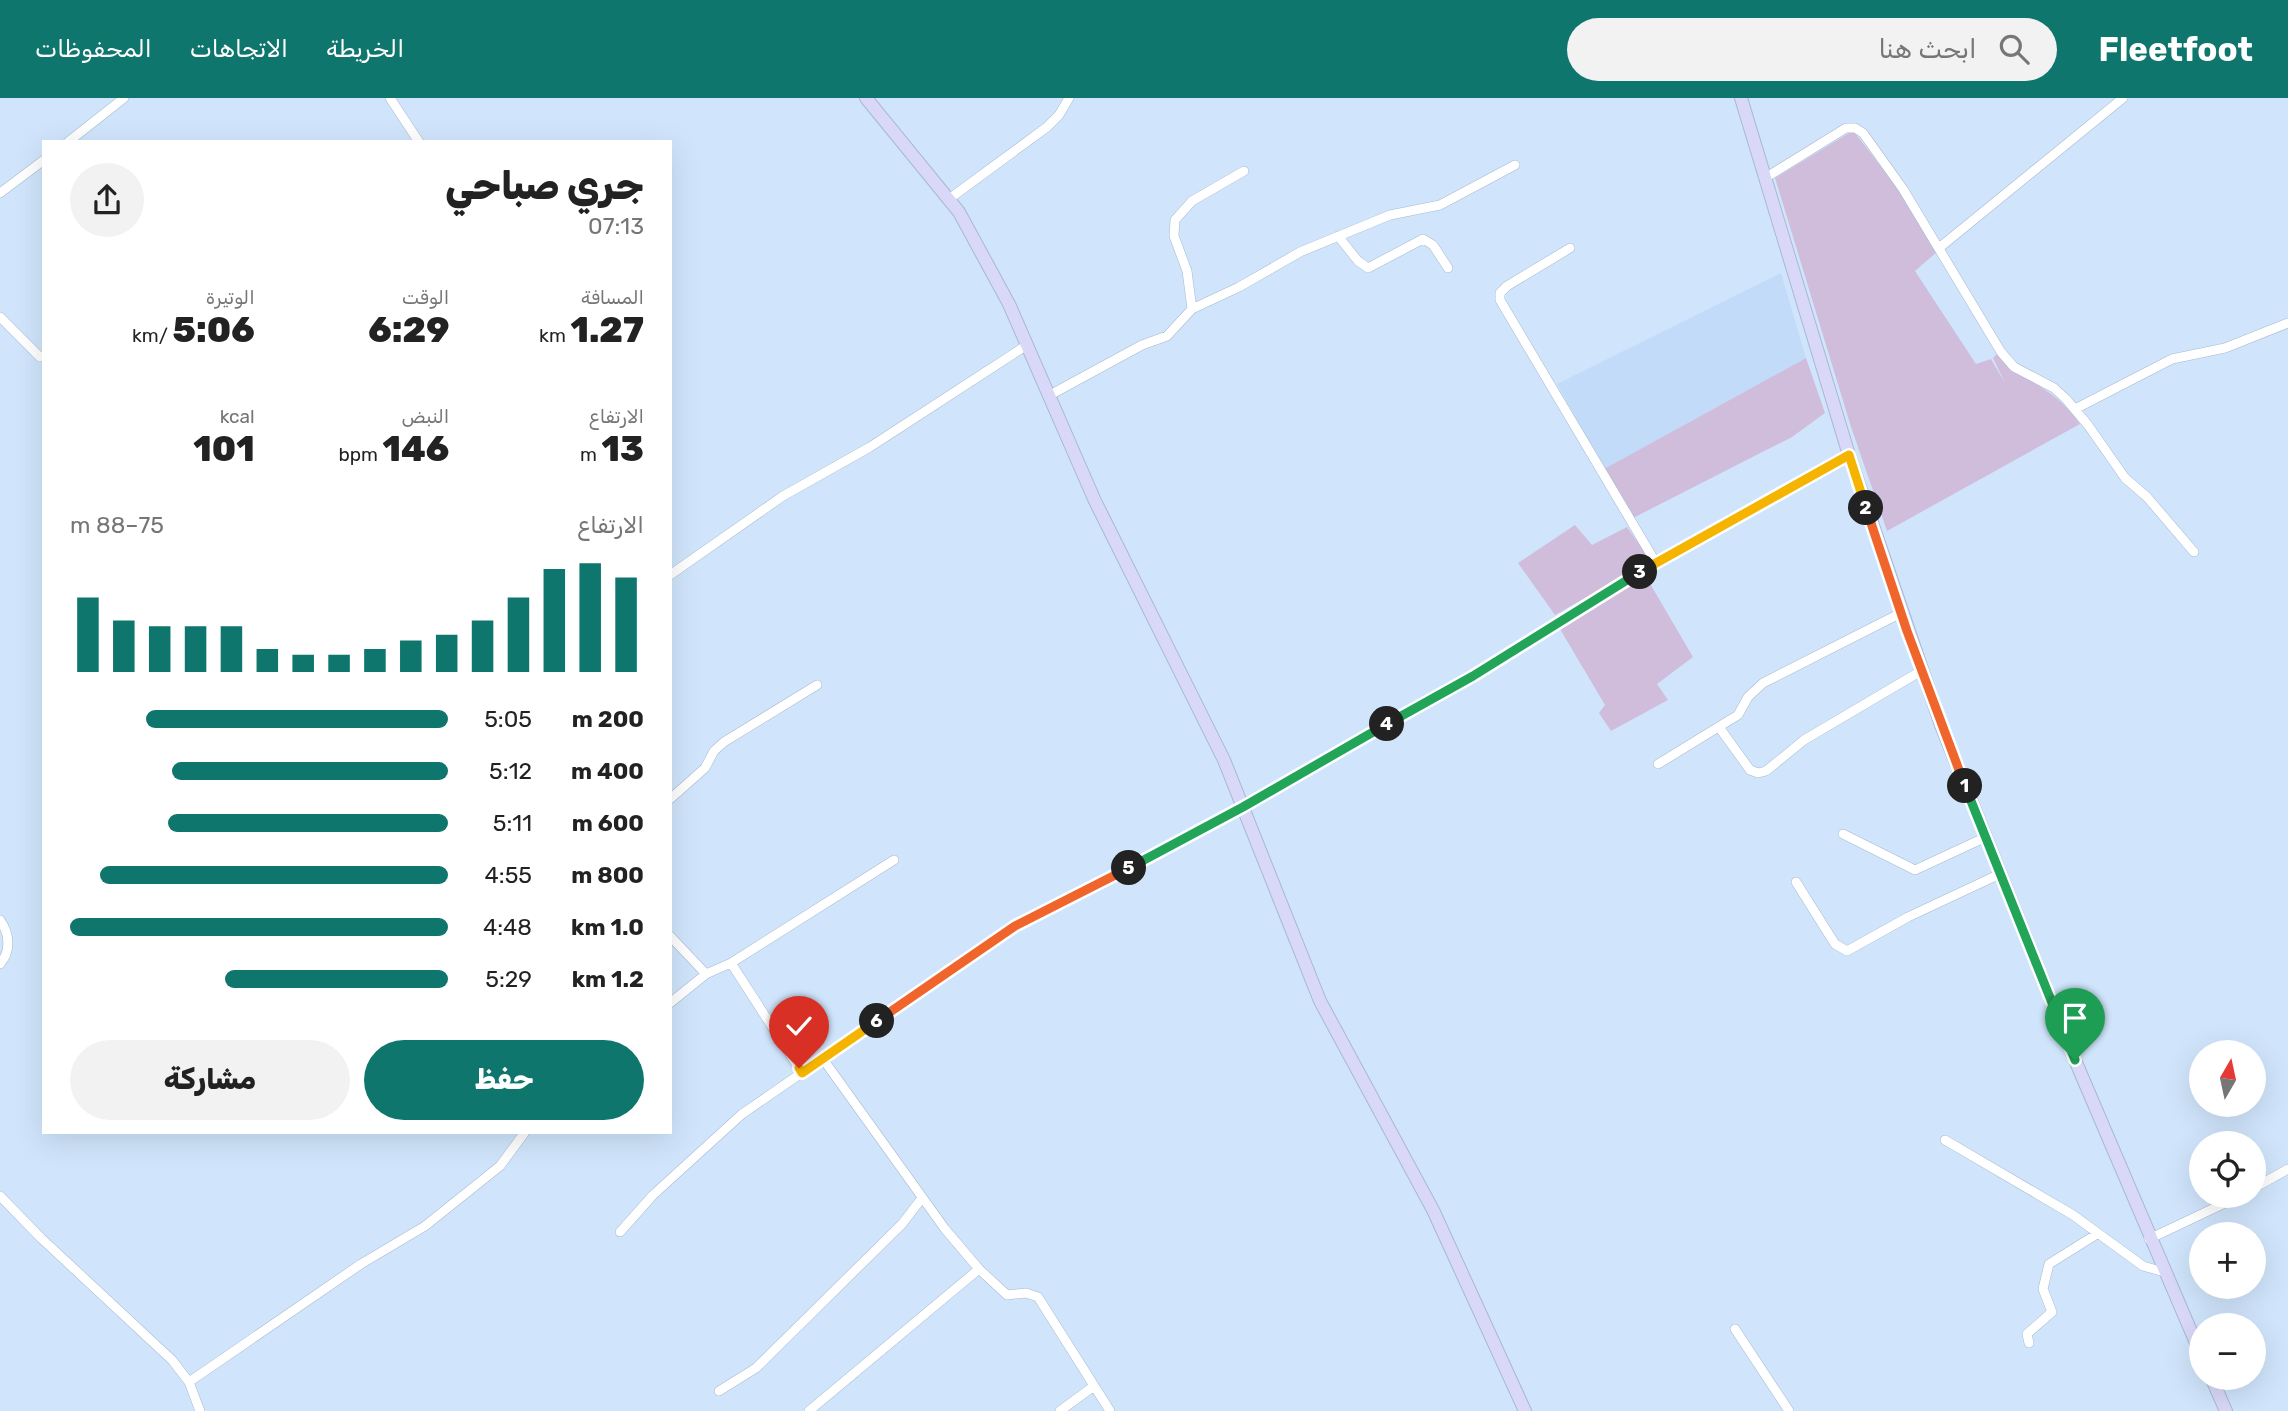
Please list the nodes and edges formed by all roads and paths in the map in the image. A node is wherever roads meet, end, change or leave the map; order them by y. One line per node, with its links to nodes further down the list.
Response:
1 (124, 98): 7 (street)
2 (390, 98): 8 (street)
3 (866, 98): 14 (street)
4 (1069, 98): 14 (street)
5 (1741, 98): 12 (street)
6 (2123, 98): 17 (street)
7 (71, 140)
8 (418, 140)
9 (42, 162): 13 (street)
10 (1515, 165): 15 (street)
11 (1244, 172): 19 (street)
12 (1765, 178): 17 (street); 26 (street)
13 (0, 193)
14 (949, 200): 22 (street)
15 (1338, 236): 18 (street); 19 (street)
16 (1570, 248): 28 (street)
17 (1939, 248): 25 (street)
18 (1448, 268)
19 (1192, 309): 24 (street)
20 (0, 317): 23 (street)
21 (2288, 323): 25 (street)
22 (1027, 345): 24 (street); 29 (street)
23 (40, 357)
24 (1050, 396): 36 (street)
25 (2075, 409): 27 (street)
26 (1849, 455): 28 (street); 30 (street)
27 (2194, 552)
28 (1656, 563): 36 (street)
29 (672, 574)
30 (1901, 613): 31 (street); 33 (street)
31 (1921, 671): 33 (street); 38 (street)
32 (817, 685): 35 (street)
33 (1719, 727): 34 (street)
34 (1658, 764)
35 (672, 797)
36 (1243, 807): 48 (street); 73 (street)
37 (1843, 834): 38 (street)
38 (1986, 837): 40 (street)
39 (894, 860): 44 (street)
40 (2002, 873): 41 (street); 59 (street)
41 (1796, 882)
42 (0, 920): 45 (street)
43 (672, 938): 46 (street)
44 (731, 962): 46 (street); 49 (street)
45 (0, 964)
46 (706, 974): 47 (street)
47 (672, 1001)
48 (823, 1059): 49 (street); 55 (street)
49 (802, 1073): 57 (street)
50 (524, 1134): 65 (street)
51 (1945, 1140): 58 (street)
52 (2288, 1169): 53 (street)
53 (2266, 1181)
54 (0, 1196): 65 (street)
55 (922, 1198): 60 (street); 68 (street)
56 (2215, 1208): 59 (street)
57 (620, 1232)
58 (2097, 1234): 61 (street); 64 (street)
59 (2149, 1239): 61 (street)
60 (979, 1269): 66 (street); 70 (street)
61 (2164, 1272): 62 (street)
62 (2189, 1328)
63 (1735, 1329): 74 (street)
64 (2029, 1343)
65 (190, 1382): 69 (street)
66 (1094, 1386): 71 (street); 72 (street)
67 (2217, 1390): 75 (street)
68 (719, 1391)
69 (200, 1411)
70 (809, 1411)
71 (1060, 1411)
72 (1110, 1411)
73 (1525, 1411)
74 (1789, 1411)
75 (2226, 1411)

